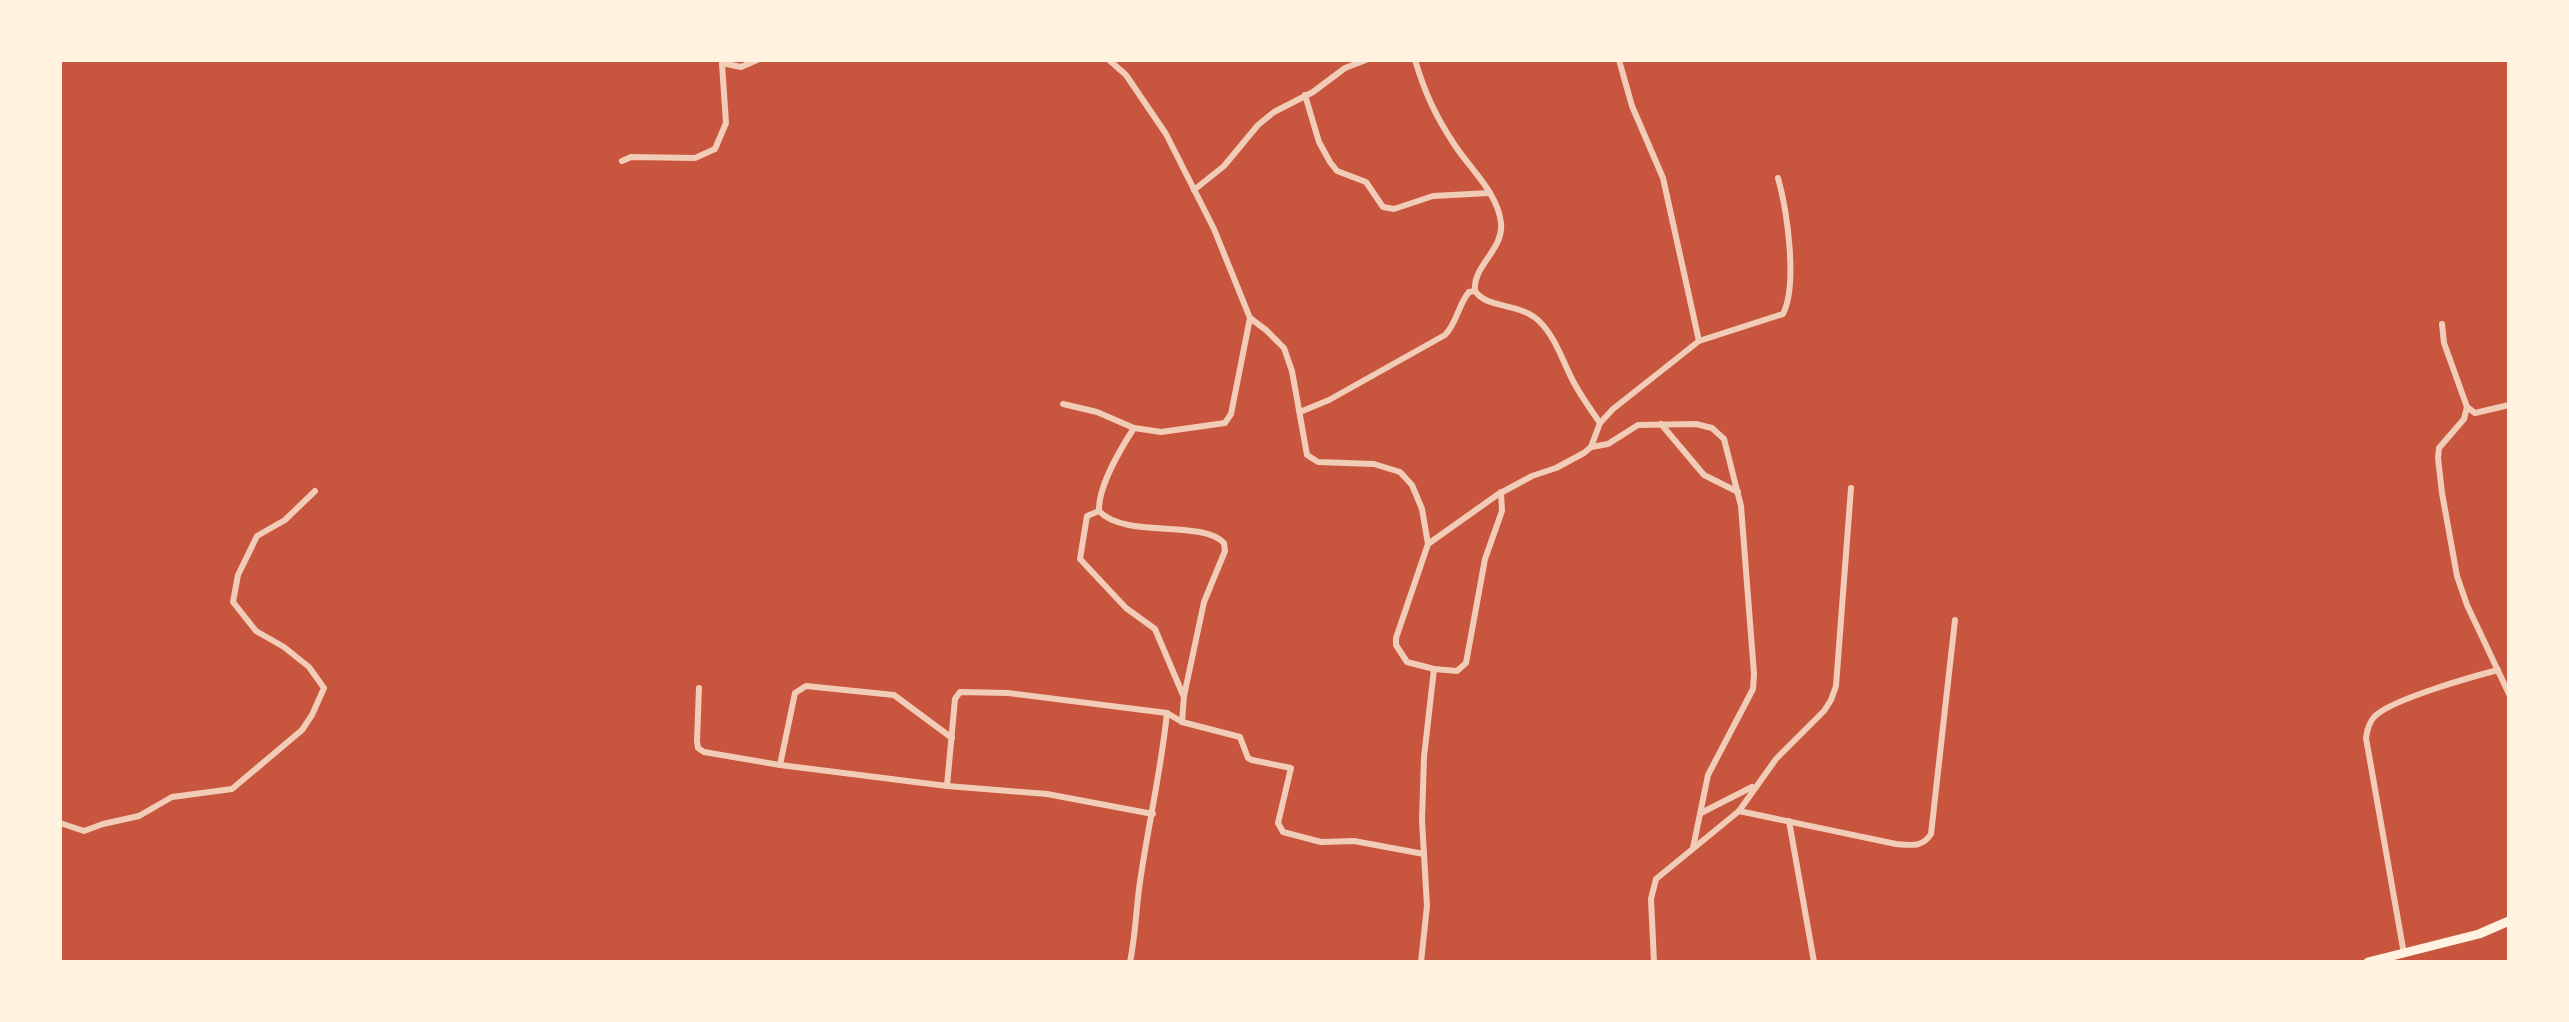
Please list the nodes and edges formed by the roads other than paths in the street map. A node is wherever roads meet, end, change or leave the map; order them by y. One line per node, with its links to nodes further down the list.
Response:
1 (757, 60): 6 (street)
2 (1109, 60): 10 (street)
3 (1366, 60): 7 (street)
4 (1415, 60): 11 (street)
5 (1619, 60): 15 (street)
6 (722, 62): 8 (street)
7 (1305, 95): 10 (street); 11 (street)
8 (622, 161)
9 (1778, 178): 15 (street)
10 (1194, 190): 13 (street)
11 (1490, 193): 12 (street)
12 (1475, 291): 19 (street); 20 (street)
13 (1250, 318): 19 (street); 22 (street)
14 (2442, 324): 18 (street)
15 (1699, 341): 20 (street)
16 (1063, 404): 22 (street)
17 (2509, 405): 18 (street)
18 (2467, 407): 32 (street)
19 (1300, 412): 29 (street)
20 (1600, 423): 23 (street)
21 (1661, 424): 23 (street); 27 (street); 27 (street)
22 (1134, 428): 28 (street)
23 (1591, 447): 26 (street)
24 (1851, 488): 41 (street)
25 (315, 491): 46 (street)
26 (1501, 492): 29 (street); 31 (street)
27 (1738, 492): 43 (street)
28 (1099, 511): 35 (street); 35 (street)
29 (1428, 544): 31 (street)
30 (1955, 620): 45 (street)
31 (1434, 669): 48 (street)
32 (2498, 670): 34 (street); 50 (street)
33 (699, 688): 39 (street)
34 (2509, 694)
35 (1184, 696): 37 (street)
36 (1167, 713): 37 (street); 38 (street); 44 (street)
37 (1182, 722): 48 (street)
38 (952, 738): 39 (street); 40 (street)
39 (780, 765): 40 (street)
40 (947, 786): 44 (street)
41 (1755, 786): 42 (street); 43 (street)
42 (1739, 811): 45 (street); 47 (street)
43 (1701, 813): 47 (street)
44 (1153, 814): 51 (street)
45 (1789, 821): 54 (street)
46 (60, 823)
47 (1693, 848): 53 (street)
48 (1424, 854): 52 (street)
49 (2509, 921): 50 (main road)
50 (2404, 954): 55 (main road)
51 (1130, 962)
52 (1421, 962)
53 (1654, 962)
54 (1814, 962)
55 (2368, 962)

